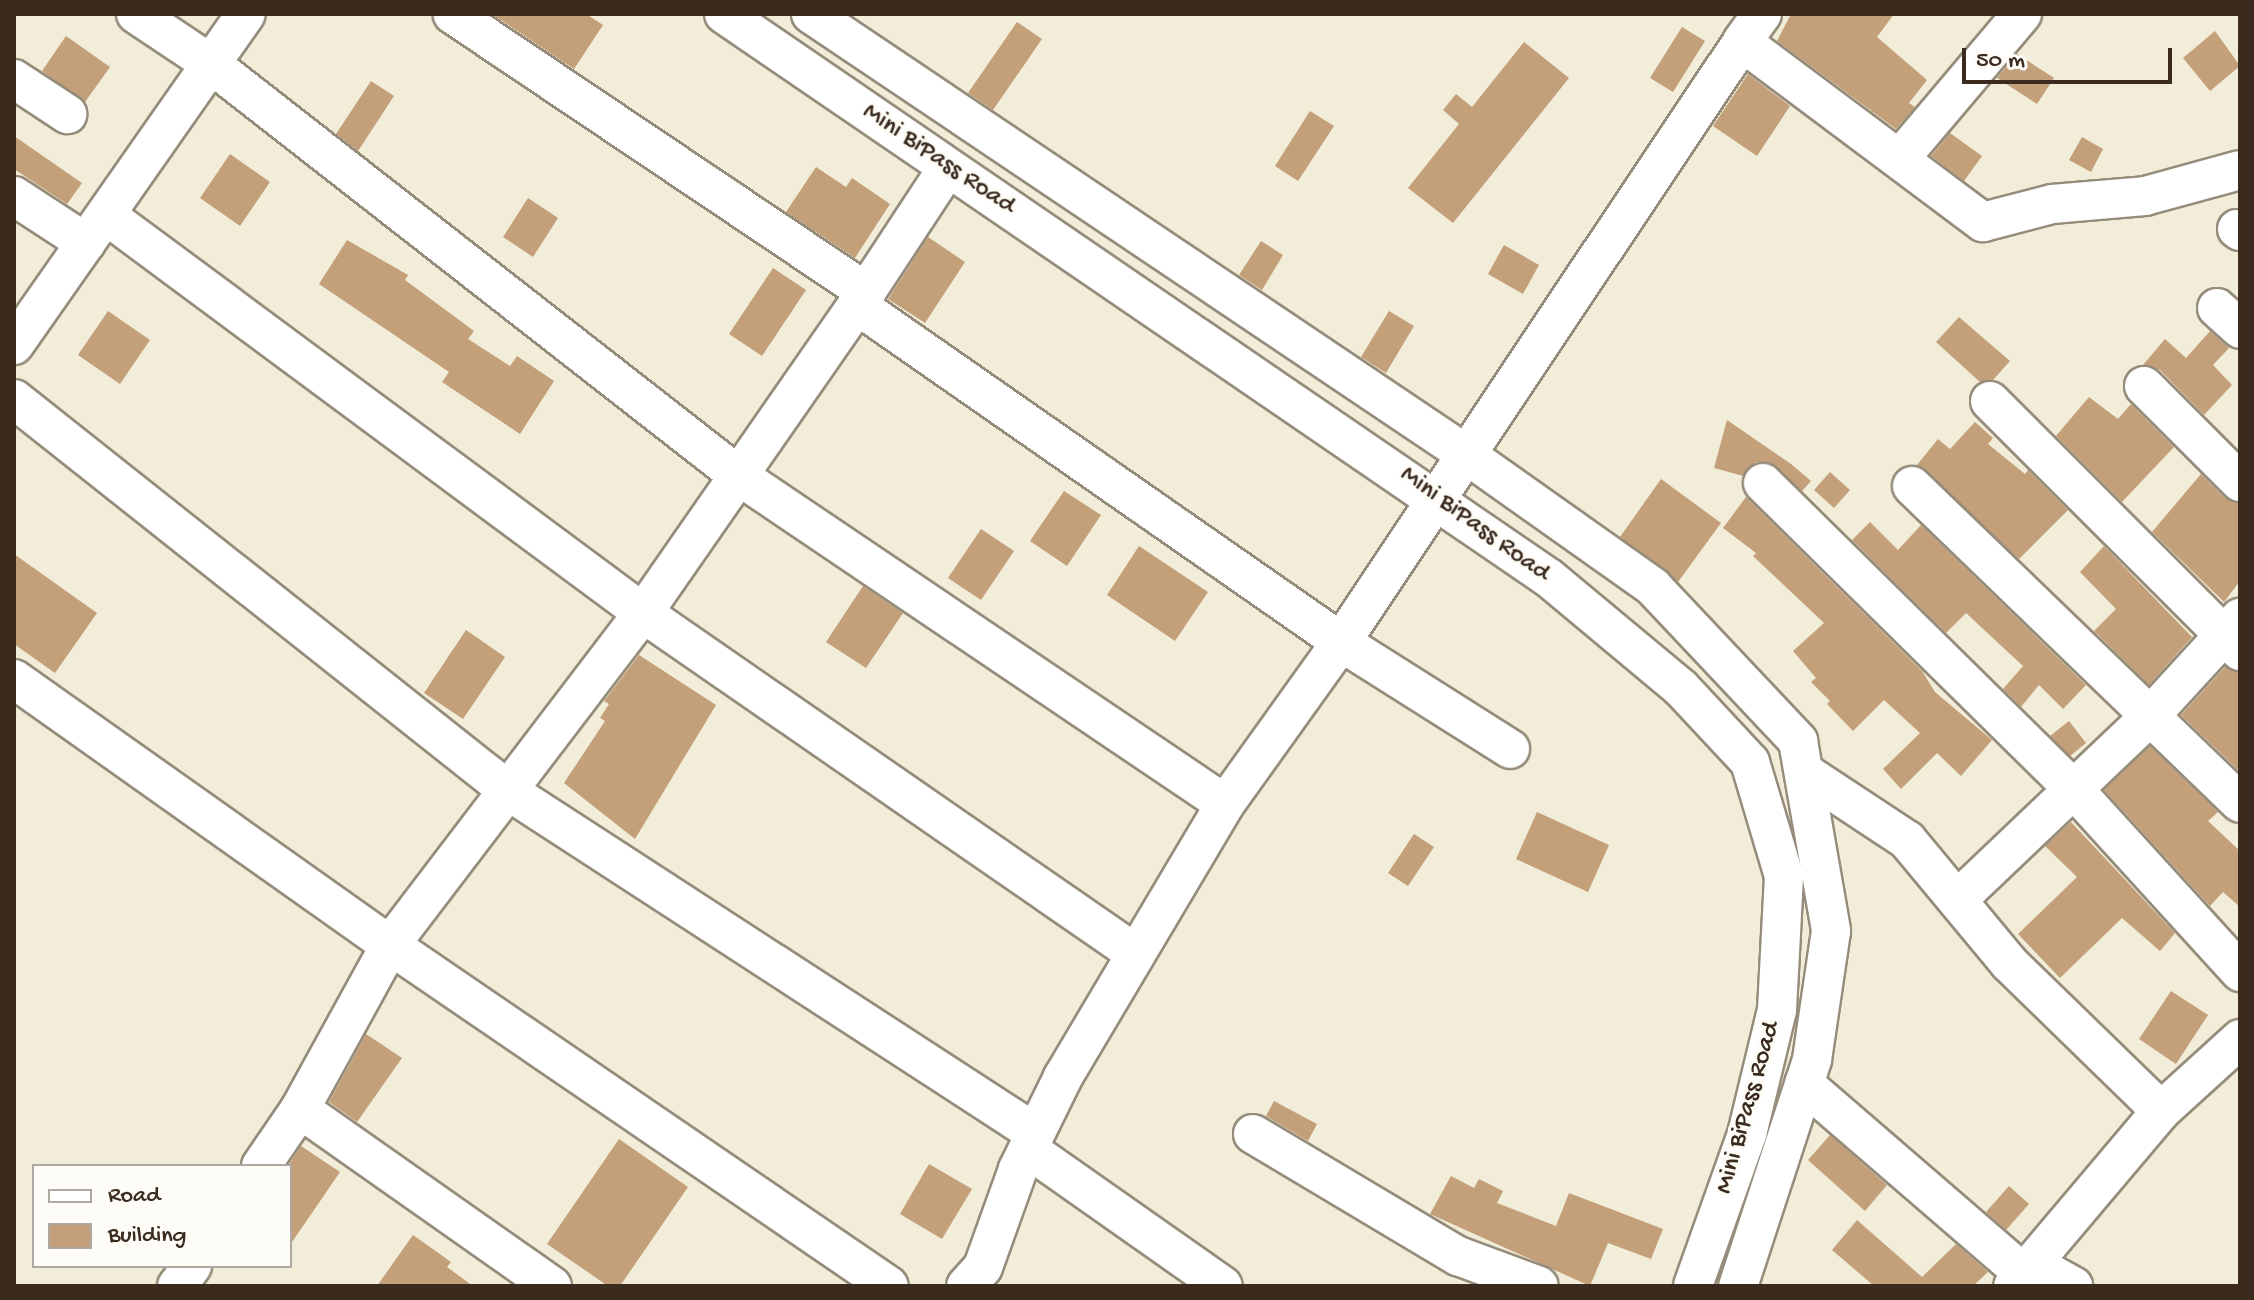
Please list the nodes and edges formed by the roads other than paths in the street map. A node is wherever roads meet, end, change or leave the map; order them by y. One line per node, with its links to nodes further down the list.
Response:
1 (136, 14): 8 (street)
2 (246, 14): 8 (street)
3 (453, 14): 16 (street)
4 (724, 14): 12 (street, Mini BiPass Road)
5 (811, 14): 21 (street)
6 (2022, 14): 11 (street)
7 (1752, 28): 11 (street); 21 (street)
8 (211, 64): 15 (street); 22 (street)
9 (14, 79): 10 (street)
10 (67, 114)
11 (1902, 156): 13 (street)
12 (948, 167): 16 (street); 26 (street, Mini BiPass Road)
13 (2240, 170)
14 (14, 196): 15 (street)
15 (96, 229): 17 (street); 27 (street)
16 (861, 298): 22 (street); 29 (street)
17 (20, 325)
18 (2144, 386): 23 (street)
19 (14, 399): 35 (street)
20 (1990, 401): 28 (street)
21 (1464, 453): 26 (street); 33 (street)
22 (739, 476): 27 (street); 37 (street)
23 (2240, 482)
24 (1763, 483): 34 (street)
25 (1912, 486): 31 (street)
26 (1436, 497): 29 (street); 55 (street, Mini BiPass Road)
27 (643, 613): 35 (street); 40 (street)
28 (2234, 634): 31 (street)
29 (1341, 642): 32 (street); 37 (street)
30 (14, 679): 39 (street)
31 (2151, 715): 34 (street); 36 (street)
32 (1510, 749)
33 (1807, 774): 38 (street); 43 (street)
34 (2074, 790): 38 (street); 41 (street)
35 (510, 792): 39 (street); 47 (street)
36 (2240, 803)
37 (1225, 804): 40 (street)
38 (1957, 900): 45 (street)
39 (390, 945): 44 (street); 52 (street)
40 (1136, 954): 47 (street)
41 (2240, 972)
42 (2240, 1039): 45 (street)
43 (1804, 1084): 49 (street); 56 (street)
44 (300, 1109): 48 (street); 51 (street)
45 (2161, 1111): 49 (street)
46 (1253, 1134): 54 (street)
47 (1032, 1141): 50 (street); 53 (street)
48 (262, 1164)
49 (2023, 1275): 57 (street)
50 (1211, 1283)
51 (552, 1286)
52 (889, 1286)
53 (966, 1286)
54 (1539, 1286)
55 (1693, 1286)
56 (1738, 1286)
57 (2073, 1286)

